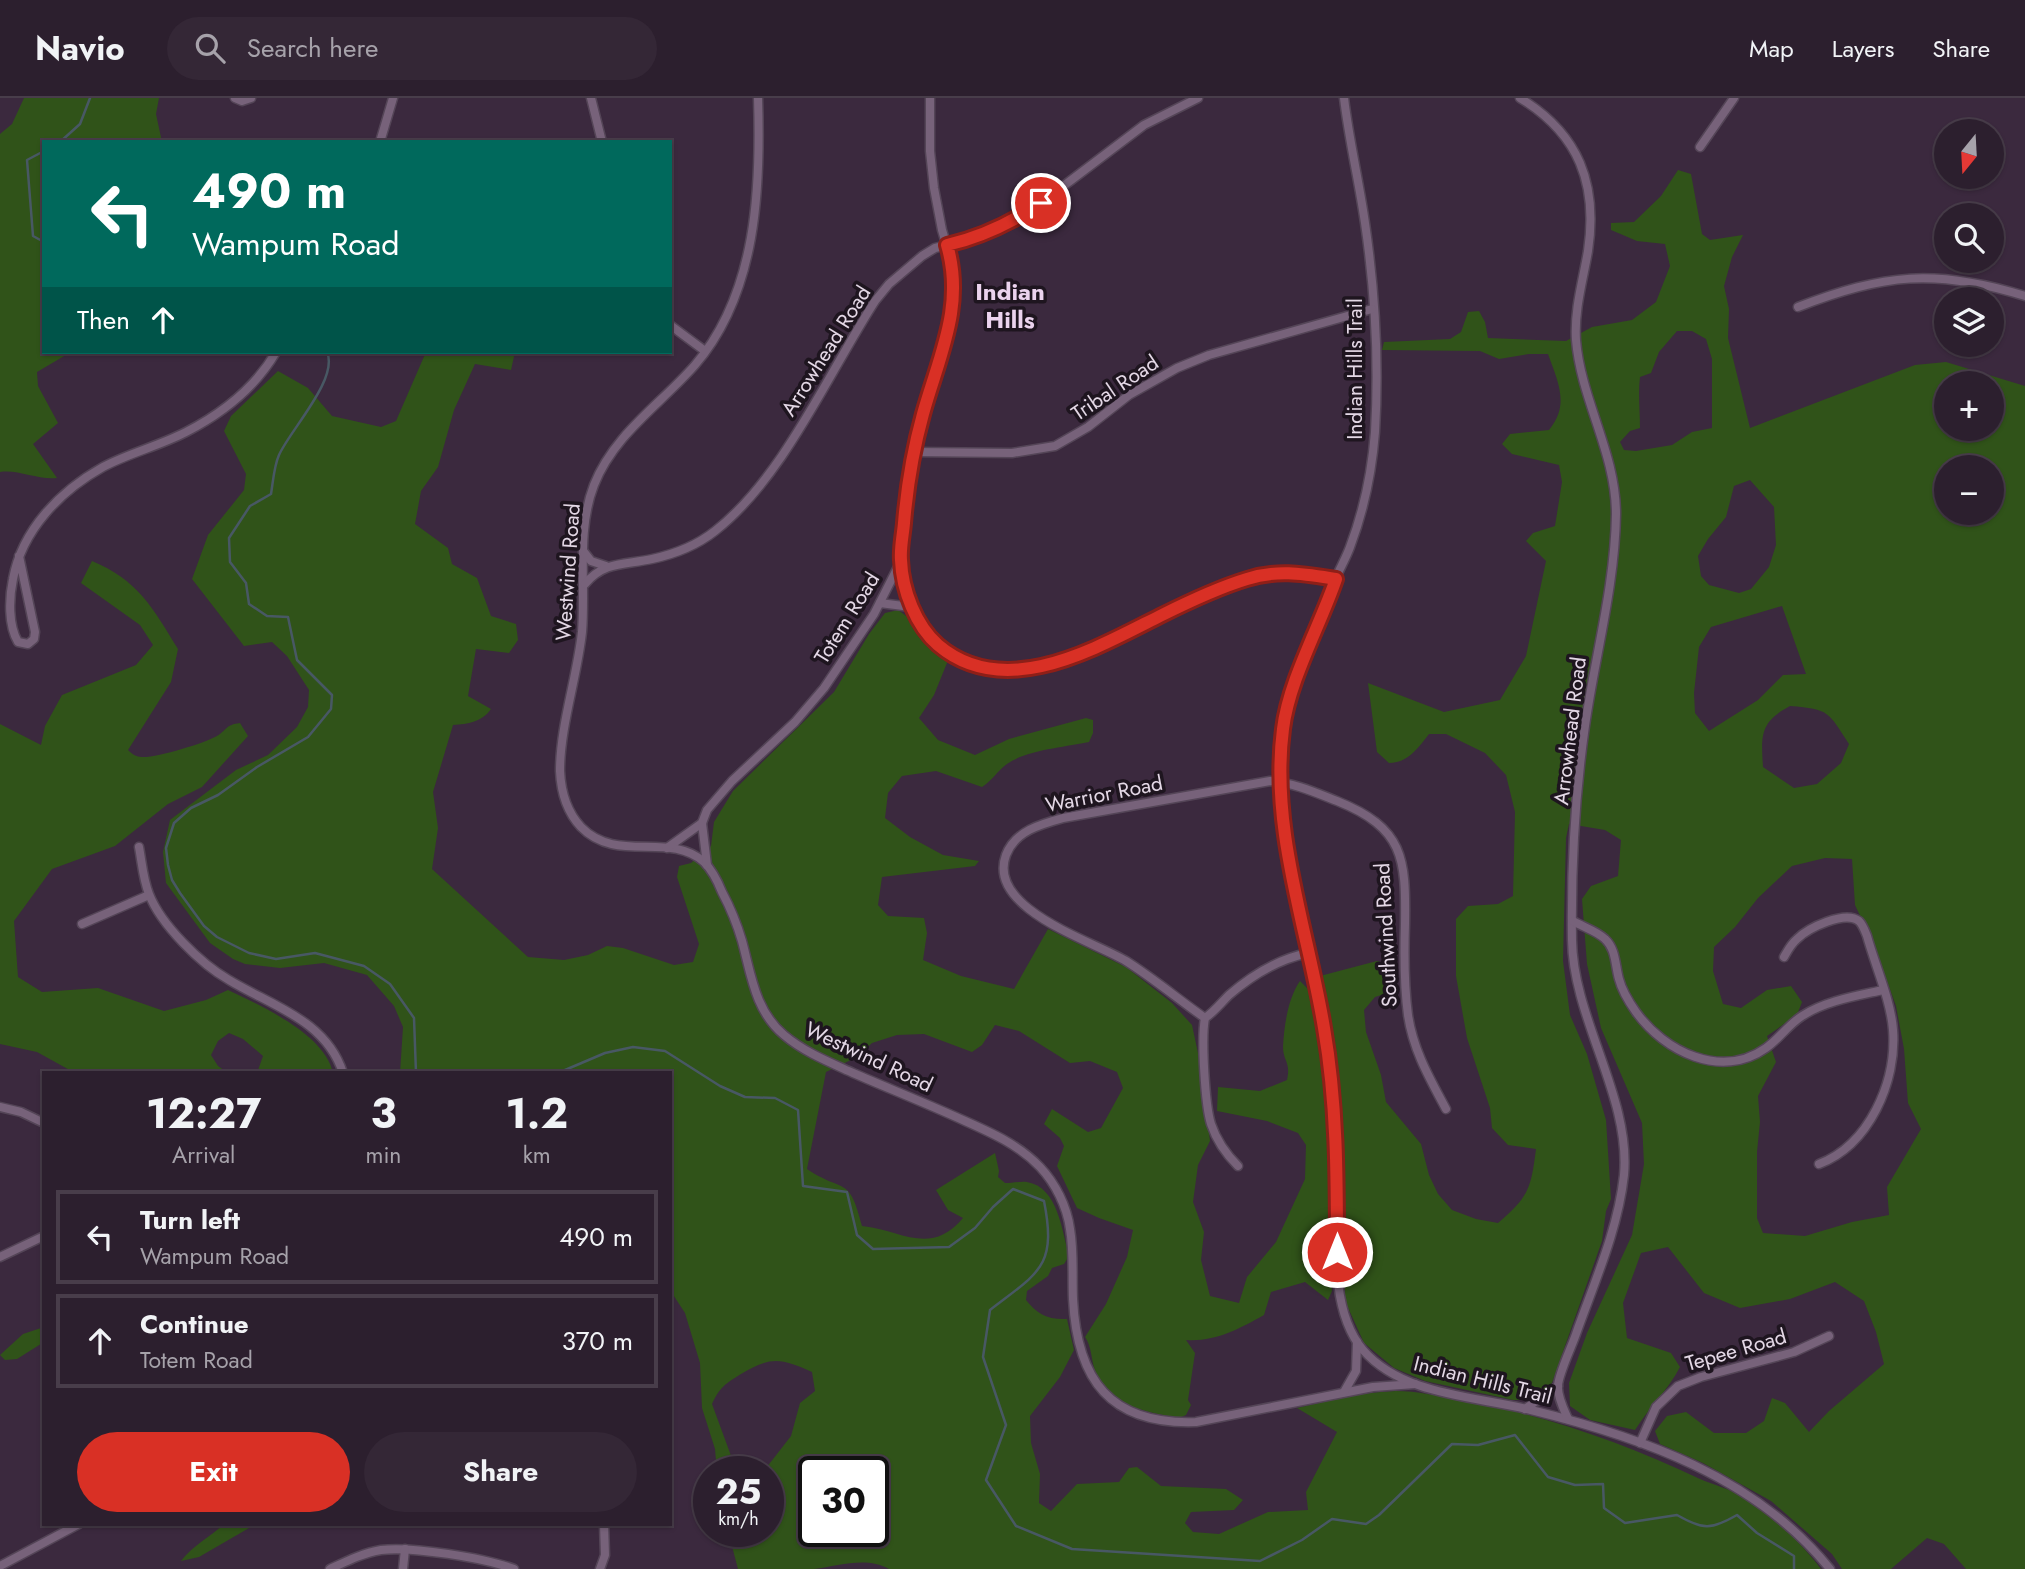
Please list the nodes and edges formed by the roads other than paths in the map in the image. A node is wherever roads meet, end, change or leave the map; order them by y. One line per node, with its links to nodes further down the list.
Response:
1 (235, 98): 2 (street)
2 (251, 98)
3 (393, 98): 11 (street)
4 (591, 98): 12 (street)
5 (758, 98): 19 (street, Westwind Road)
6 (930, 98): 14 (street, Totem Road)
7 (1198, 98): 14 (street, Arrowhead Road)
8 (1344, 98): 17 (street, Indian Hills Trail)
9 (1520, 98): 36 (street, Arrowhead Road)
10 (1734, 98): 13 (street)
11 (381, 140)
12 (602, 140)
13 (1700, 147)
14 (947, 245): 21 (street, Totem Road); 25 (street, Arrowhead Road)
15 (2025, 296): 16 (street)
16 (1798, 307)
17 (1372, 309): 21 (street, Tribal Road); 26 (street, Indian Hills Trail)
18 (672, 327): 19 (street)
19 (705, 351): 22 (street, Westwind Road)
20 (275, 354): 23 (street)
21 (915, 452): 24 (street, Totem Road)
22 (584, 552): 25 (street); 27 (street, Westwind Road)
23 (19, 556): 23 (street)
24 (901, 561): 28 (street, Totem Road); 29 (street)
25 (606, 566): 27 (street)
26 (1336, 579): 29 (street); 30 (street, Indian Hills Trail)
27 (584, 584): 33 (street, Westwind Road)
28 (880, 603): 29 (street); 31 (street, Totem Road)
29 (911, 607)
30 (1280, 782): 38 (street, Indian Hills Trail); 41 (street, Warrior Road); 44 (street, Southwind Road)
31 (702, 822): 33 (street, Totem Road); 34 (street)
32 (139, 847): 35 (street)
33 (667, 848): 34 (street, Westwind Road)
34 (707, 865): 54 (street, Westwind Road)
35 (149, 895): 37 (street); 42 (street)
36 (1573, 920): 40 (street); 53 (street, Arrowhead Road)
37 (82, 924)
38 (1308, 953): 41 (street); 51 (street, Indian Hills Trail)
39 (1784, 957): 40 (street)
40 (1883, 990): 46 (street)
41 (1205, 1018): 47 (street)
42 (342, 1071)
43 (0, 1107): 45 (street)
44 (1446, 1110)
45 (42, 1122)
46 (1819, 1164)
47 (1238, 1166)
48 (42, 1237): 49 (street)
49 (0, 1256)
50 (1829, 1336): 57 (street, Tepee Road)
51 (1357, 1342): 52 (street, Indian Hills Trail); 54 (street)
52 (1415, 1384): 54 (street, Westwind Road); 55 (street, Indian Hills Trail)
53 (1558, 1386): 55 (street); 56 (street)
54 (1344, 1392)
55 (1525, 1409): 56 (street, Indian Hills Trail)
56 (1568, 1419): 57 (street, Indian Hills Trail)
57 (1640, 1443): 66 (street, Indian Hills Trail)
58 (75, 1526): 61 (street)
59 (604, 1526): 65 (street)
60 (405, 1549): 62 (street); 63 (street); 64 (street)
61 (0, 1566)
62 (330, 1569)
63 (403, 1569)
64 (514, 1569)
65 (600, 1569)
66 (1830, 1569)

